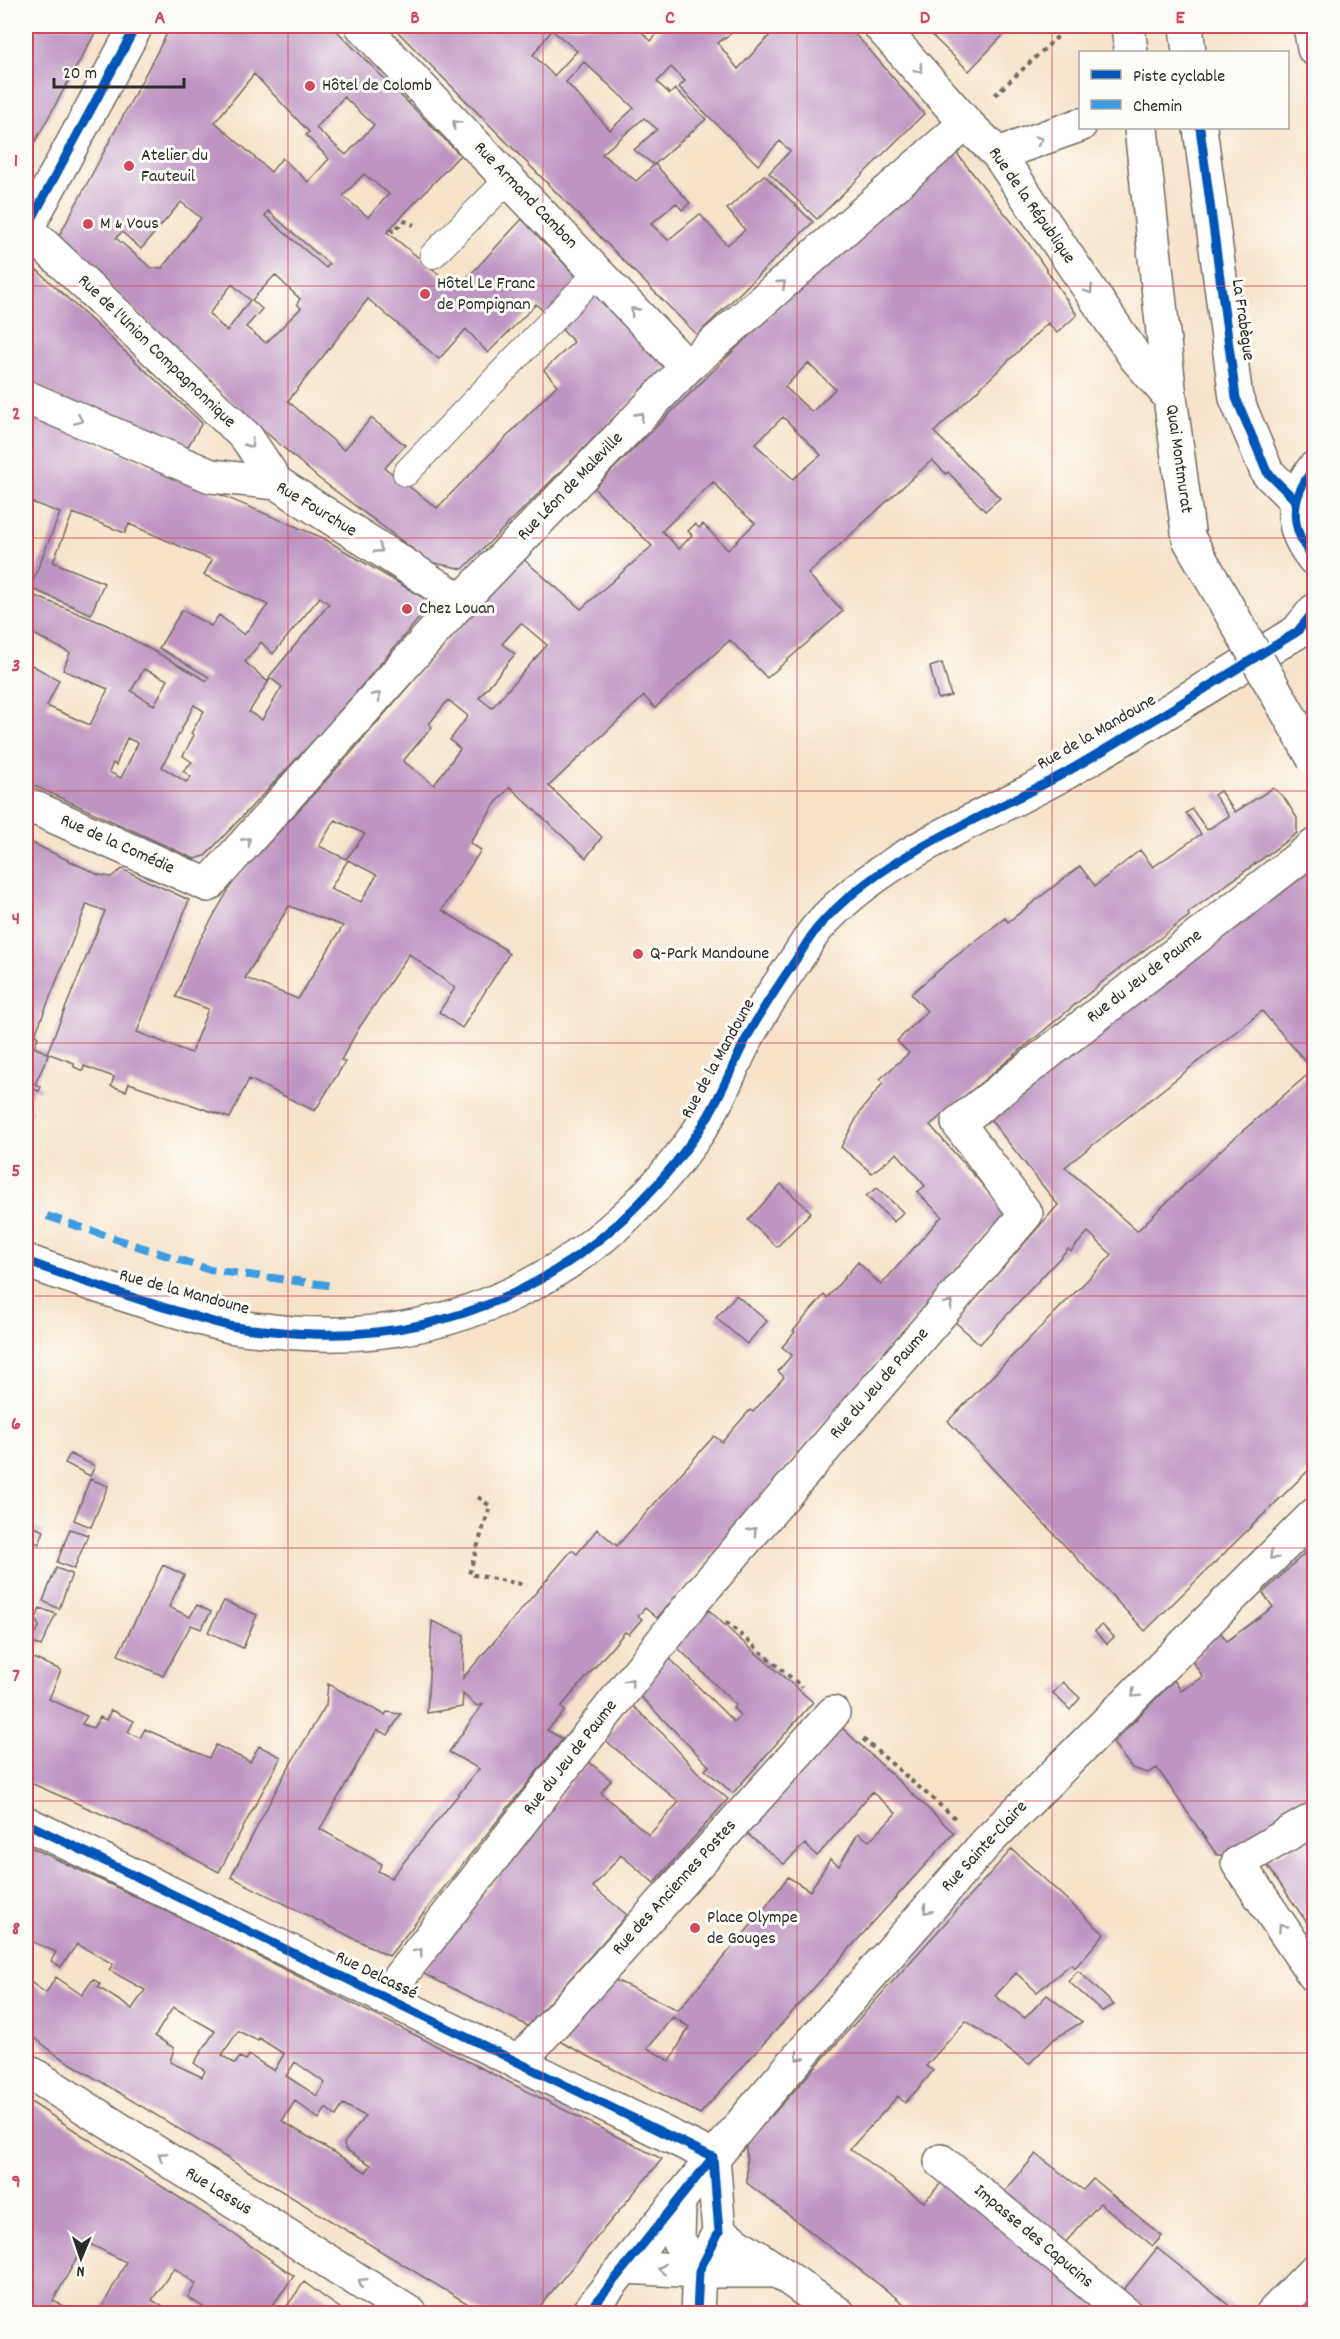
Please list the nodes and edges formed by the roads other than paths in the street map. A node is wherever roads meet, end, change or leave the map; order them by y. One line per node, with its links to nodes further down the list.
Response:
1 (136, 26): 16 (street)
2 (362, 26): 15 (street, Rue Armand Cambon, one-way to 2)
3 (880, 26): 10 (street, Rue de la République, one-way to 10)
4 (1128, 26): 8 (street)
5 (1186, 26): 9 (street)
6 (1310, 26): 7 (street)
7 (1314, 49)
8 (1131, 51)
9 (1189, 51)
10 (966, 123): 14 (street, Rue de la République); 19 (street, Rue Léon de Maleville, one-way to 10)
11 (1079, 125): 14 (street, one-way to 11)
12 (1141, 129): 21 (street, Quai Montmurat)
13 (1200, 129): 25 (street, La Frabègue)
14 (998, 154): 21 (street, Rue de la République, one-way to 21)
15 (510, 181): 17 (lane); 18 (street, Rue Armand Cambon)
16 (26, 229): 24 (street, Rue de l'Union Compagnonnique, one-way to 24)
17 (433, 255)
18 (597, 273): 19 (street, Rue Armand Cambon, one-way to 18); 23 (lane)
19 (687, 367): 27 (street, Rue Léon de Maleville, one-way to 19)
20 (26, 397): 24 (street, Rue Fourchue, one-way to 24)
21 (1170, 397): 29 (street, Quai Montmurat, bridge)
22 (1314, 468): 25 (street)
23 (406, 473)
24 (277, 483): 27 (street, Rue Fourchue, one-way to 27)
25 (1296, 501): 26 (street)
26 (1314, 559)
27 (461, 601): 32 (street, Rue Léon de Maleville, one-way to 27)
28 (1314, 610): 33 (street, Rue de la Mandoune)
29 (1314, 759)
30 (26, 804): 32 (street, Rue de la Comédie)
31 (1314, 846): 39 (street, Rue du Jeu de Paume, one-way to 31)
32 (208, 885)
33 (26, 1261)
34 (1314, 1515): 42 (street, Rue Sainte-Claire, one-way to 42)
35 (833, 1713): 40 (street, Rue des Anciennes Postes)
36 (1314, 1819): 38 (street, one-way to 36)
37 (26, 1824): 39 (street, Rue Delcassé)
38 (1314, 1975)
39 (383, 1998): 40 (street, Rue Delcassé)
40 (518, 2063): 42 (street, Rue Delcassé)
41 (26, 2070): 50 (street, Rue Lassus, one-way to 41)
42 (713, 2157): 44 (street, Rue Sainte-Claire); 45 (street)
43 (941, 2161): 54 (street, Impasse des Capucins)
44 (679, 2200): 46 (street, Rue Sainte-Claire); 47 (street)
45 (719, 2232): 47 (street); 48 (street)
46 (624, 2267): 47 (street, one-way to 46); 51 (street, Rue Sainte-Claire)
47 (699, 2271): 48 (street); 52 (street)
48 (778, 2271): 53 (street)
49 (1314, 2271): 55 (street)
50 (411, 2313)
51 (587, 2313)
52 (697, 2313)
53 (838, 2313)
54 (1126, 2313)
55 (1272, 2313)

